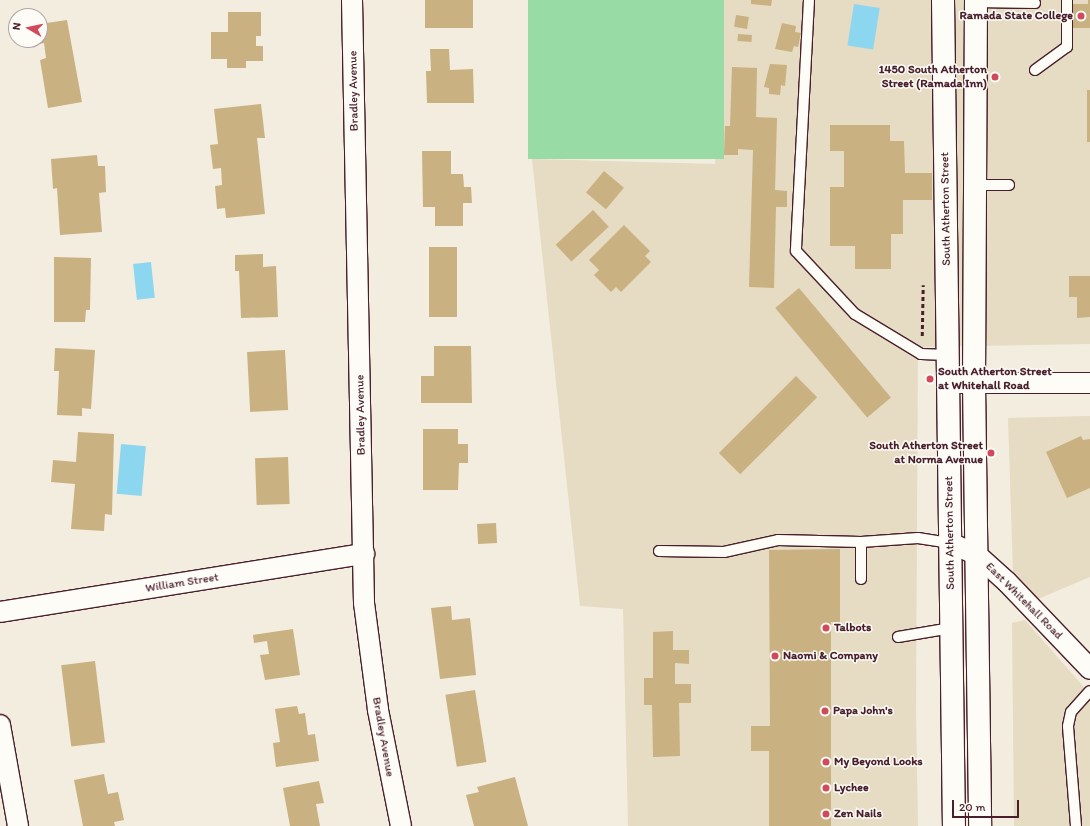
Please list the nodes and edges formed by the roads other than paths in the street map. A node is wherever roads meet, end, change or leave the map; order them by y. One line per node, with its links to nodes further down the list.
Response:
1 (352, 0): 17 (street, Bradley Avenue)
2 (809, 0): 10 (lane)
3 (943, 0): 10 (main road, South Atherton Street)
4 (1066, 0): 7 (lane)
5 (976, 1): 6 (lane); 8 (main road)
6 (1034, 3)
7 (1035, 70)
8 (975, 185): 9 (lane); 12 (main road)
9 (1009, 185)
10 (948, 355): 11 (main road, South Atherton Street)
11 (948, 383): 12 (street); 15 (main road, South Atherton Street)
12 (974, 383): 13 (street); 18 (main road)
13 (1090, 383)
14 (861, 542): 15 (lane); 16 (lane); 19 (lane)
15 (951, 543): 18 (street, East Whitehall Road); 21 (main road, South Atherton Street)
16 (659, 550)
17 (364, 554): 20 (street, William Street); 27 (street, Bradley Avenue)
18 (977, 555): 23 (street, East Whitehall Road); 29 (main road)
19 (862, 579)
20 (0, 612)
21 (951, 628): 22 (lane); 28 (main road, South Atherton Street)
22 (898, 637)
23 (1090, 669)
24 (1090, 691): 30 (lane)
25 (0, 725): 26 (street)
26 (18, 826)
27 (401, 826)
28 (954, 826)
29 (980, 826)
30 (1076, 826)

